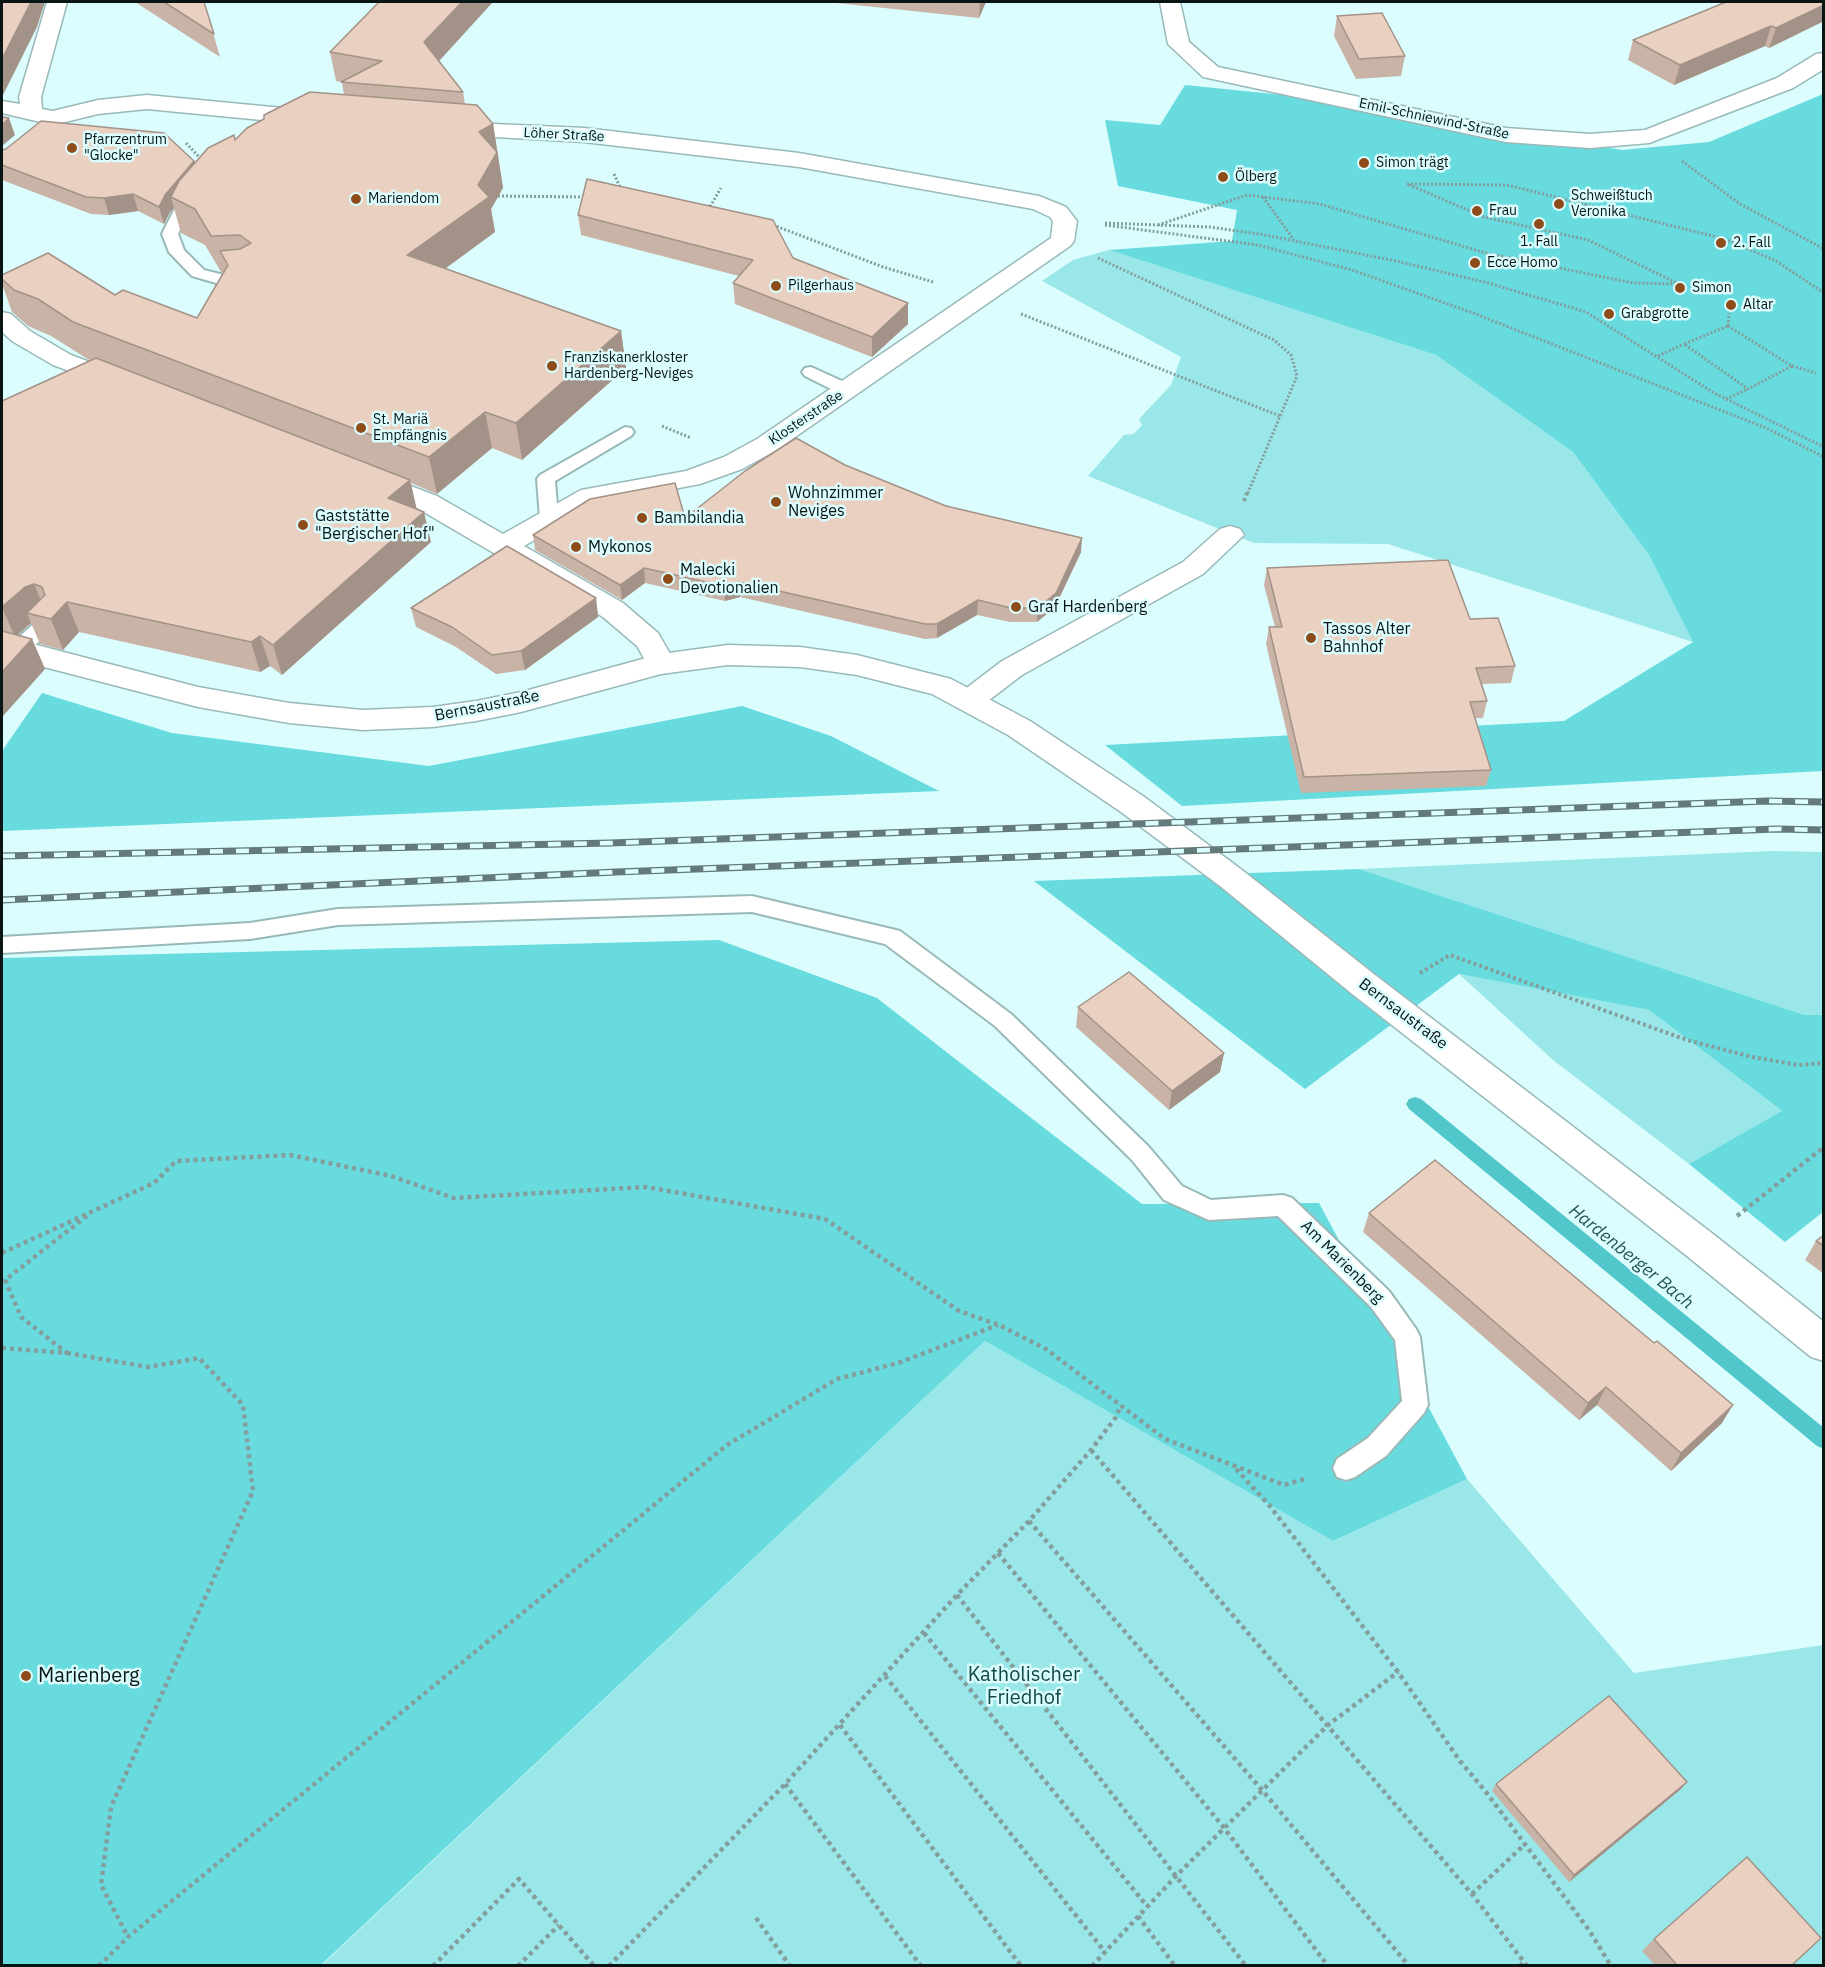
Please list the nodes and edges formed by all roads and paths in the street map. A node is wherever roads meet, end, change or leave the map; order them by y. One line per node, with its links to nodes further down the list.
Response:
1 (57, 2): 5 (street)
2 (1170, 2): 8 (street, Emil-Schniewind-Straße)
3 (1824, 59): 8 (street, Emil-Schniewind-Straße)
4 (2, 107): 5 (street)
5 (43, 117): 6 (street); 9 (street)
6 (336, 120)
7 (425, 128): 22 (street, Löher Straße)
8 (1649, 136): 24 (path)
9 (27, 139)
10 (185, 142): 11 (path)
11 (198, 156)
12 (613, 170): 18 (path)
13 (208, 181): 25 (lane)
14 (723, 185): 19 (path)
15 (498, 196): 17 (path)
16 (1263, 197): 21 (path); 23 (path); 26 (path)
17 (591, 198)
18 (625, 198)
19 (716, 214)
20 (769, 224): 27 (path)
21 (1158, 225): 22 (path); 23 (path)
22 (1064, 231): 27 (street, Klosterstraße); 40 (path); 43 (path)
23 (1294, 241): 32 (path)
24 (1824, 249)
25 (250, 278)
26 (1824, 293)
27 (978, 297): 38 (street, Klosterstraße); 40 (path)
28 (1729, 313): 30 (path)
29 (2, 319): 37 (street)
30 (1728, 326): 31 (path); 33 (path)
31 (1684, 344): 32 (path); 36 (path)
32 (1657, 356): 39 (path)
33 (1792, 366): 35 (path); 36 (path)
34 (811, 372): 38 (lane)
35 (1815, 373)
36 (1748, 389): 39 (path)
37 (139, 390)
38 (847, 390): 45 (street, Klosterstraße)
39 (1726, 399): 42 (path)
40 (1280, 416): 46 (path)
41 (625, 432): 45 (lane)
42 (1824, 447)
43 (1824, 457)
44 (350, 472): 47 (street)
45 (549, 518): 47 (street, Klosterstraße)
46 (1230, 535): 51 (street)
47 (505, 545): 50 (street)
48 (46, 624): 49 (lane)
49 (9, 648): 50 (street, Bernsaustraße)
50 (661, 664): 51 (street, Bernsaustraße)
51 (970, 700): 53 (street, Bernsaustraße)
52 (2, 945): 66 (lane, Am Marienberg)
53 (1384, 999): 54 (path); 57 (street, Bernsaustraße)
54 (1824, 1063)
55 (1824, 1147): 57 (path)
56 (94, 1210): 58 (path); 59 (path); 62 (path)
57 (1700, 1245): 60 (street, Bernsaustraße)
58 (2, 1253)
59 (999, 1325): 63 (path); 85 (path)
60 (1824, 1345)
61 (2, 1348): 62 (path)
62 (67, 1353): 85 (path)
63 (1121, 1405): 64 (path); 65 (path)
64 (1091, 1450): 67 (path); 74 (path)
65 (1235, 1468): 66 (path); 71 (path)
66 (1346, 1468)
67 (1029, 1521): 68 (path); 76 (path)
68 (998, 1553): 69 (path); 77 (path)
69 (957, 1595): 70 (path); 79 (path)
70 (924, 1633): 72 (path); 81 (path)
71 (1398, 1672): 74 (path); 78 (path)
72 (885, 1676): 73 (path); 86 (path)
73 (840, 1725): 75 (path); 96 (path)
74 (1328, 1725): 76 (path); 80 (path)
75 (785, 1784): 93 (path); 95 (path)
76 (1262, 1790): 77 (path); 100 (path)
77 (1225, 1829): 79 (path); 99 (path)
78 (1525, 1844): 80 (path); 101 (path)
79 (1176, 1876): 81 (path); 98 (path)
80 (1472, 1894): 89 (path)
81 (1147, 1906): 82 (path)
82 (1138, 1916): 86 (path); 97 (path)
83 (756, 1918): 94 (path)
84 (559, 1924): 87 (path); 91 (path); 92 (path)
85 (128, 1937): 90 (path)
86 (1105, 1952): 88 (path)
87 (591, 1964)
88 (1096, 1964)
89 (1524, 1964)
90 (99, 1965)
91 (433, 1965)
92 (518, 1965)
93 (609, 1965)
94 (790, 1965)
95 (921, 1965)
96 (1021, 1965)
97 (1175, 1965)
98 (1246, 1965)
99 (1328, 1965)
100 (1409, 1965)
101 (1611, 1965)

